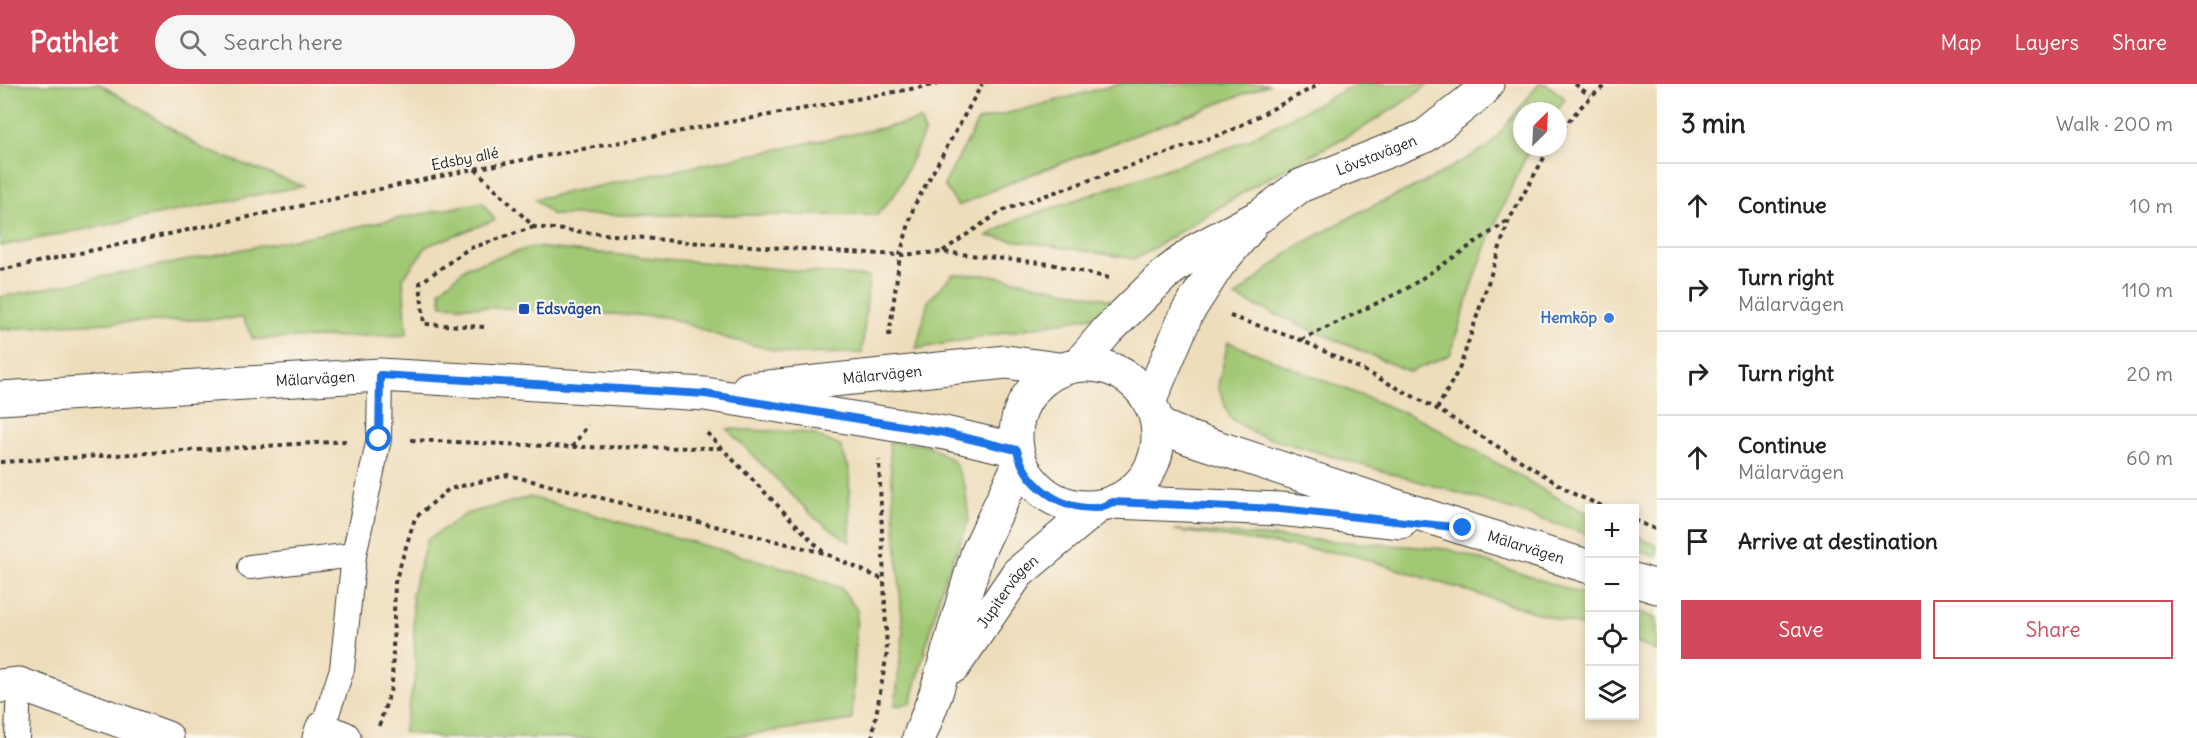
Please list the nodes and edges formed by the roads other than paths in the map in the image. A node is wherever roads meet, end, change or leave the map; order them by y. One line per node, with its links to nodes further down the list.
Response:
1 (1487, 84): 2 (main road, Lövstavägen)
2 (1260, 216): 3 (main road, Lövstavägen); 7 (main road, Lövstavägen)
3 (1069, 367): 5 (main road, Mälarvägen); 7 (main road); 8 (main road)
4 (380, 375): 5 (main road, Mälarvägen); 6 (main road, Mälarvägen); 11 (lane)
5 (705, 394): 8 (main road, Mälarvägen)
6 (0, 398)
7 (1154, 413): 9 (main road); 10 (main road, Mälarvägen)
8 (1018, 456): 9 (main road); 17 (main road, Jupitervägen)
9 (1105, 505): 10 (main road, Mälarvägen); 17 (main road, Jupitervägen)
10 (1463, 528): 12 (main road, Mälarvägen)
11 (354, 555): 13 (lane); 18 (lane)
12 (1585, 565)
13 (250, 567)
14 (1639, 581): 15 (main road)
15 (1657, 587)
16 (9, 685): 19 (lane); 20 (main road)
17 (936, 693): 21 (main road, Jupitervägen)
18 (328, 735)
19 (17, 738)
20 (166, 738)
21 (919, 738)

